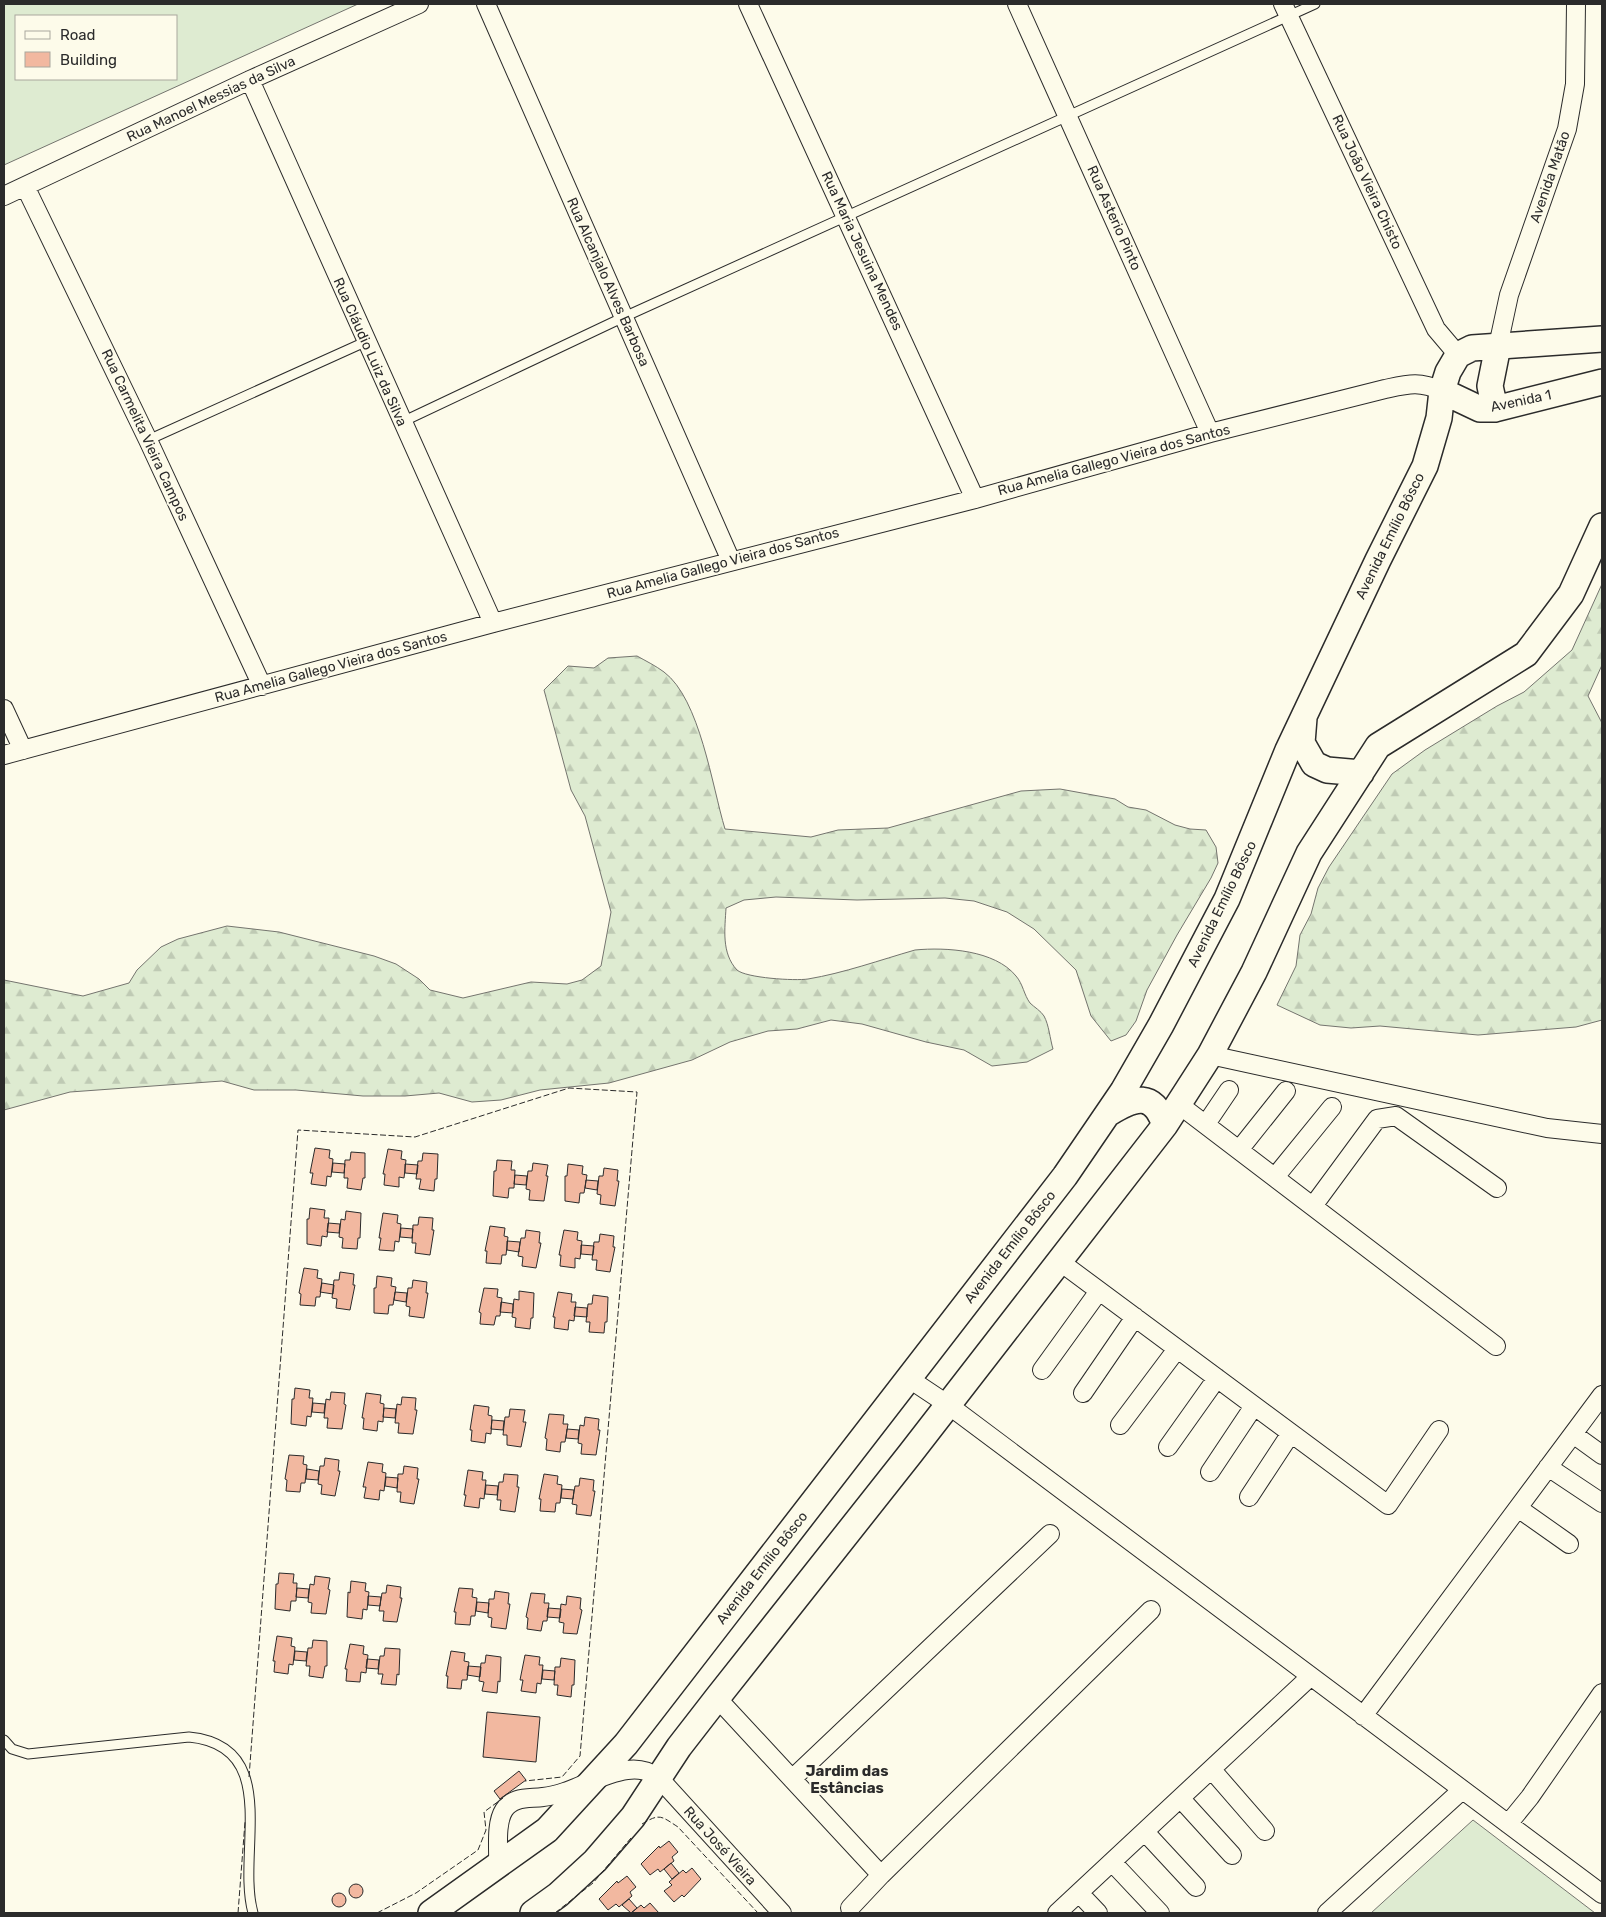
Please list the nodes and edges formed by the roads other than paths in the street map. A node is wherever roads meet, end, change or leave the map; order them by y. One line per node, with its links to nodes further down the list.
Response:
1 (419, 4): 8 (street, Rua Manoel Messias da Silva)
2 (486, 4): 13 (street, Rua Alcanjalo Alves Barbosa)
3 (748, 4): 12 (street, Rua Maria Jesuina Mendes)
4 (1017, 4): 9 (street, Rua Asterio Pinto)
5 (1315, 4): 7 (lane)
6 (1576, 4): 16 (street, Avenida Matão)
7 (1286, 9): 9 (lane); 17 (street, Rua João Vieira Chisto)
8 (250, 80): 10 (street, Rua Manoel Messias da Silva); 15 (street, Rua Cláudio Luiz da Silva)
9 (1068, 116): 12 (lane); 22 (street, Rua Asterio Pinto)
10 (26, 186): 11 (street, Rua Manoel Messias da Silva); 23 (street, Rua Carmelita Vieira Campos)
11 (4, 196)
12 (846, 218): 13 (lane); 24 (street, Rua Maria Jesuina Mendes)
13 (624, 317): 21 (lane); 26 (street, Rua Alcanjalo Alves Barbosa)
14 (1602, 339): 16 (main road)
15 (365, 342): 21 (street, Rua Cláudio Luiz da Silva); 23 (lane)
16 (1498, 346): 17 (main road); 20 (main road)
17 (1458, 355): 19 (main road, Avenida Emílio Bôsco)
18 (1602, 382): 20 (main road, Avenida 1)
19 (1442, 391): 20 (main road, Avenida 1); 22 (street, Rua Amelia Gallego Vieira dos Santos); 30 (main road, Avenida Emílio Bôsco)
20 (1495, 408)
21 (402, 422): 27 (street, Rua Cláudio Luiz da Silva)
22 (1210, 434): 24 (street, Rua Amelia Gallego Vieira dos Santos)
23 (148, 440): 28 (street, Rua Carmelita Vieira Campos)
24 (975, 498): 26 (street, Rua Amelia Gallego Vieira dos Santos)
25 (1602, 526): 33 (main road)
26 (731, 560): 27 (street, Rua Amelia Gallego Vieira dos Santos)
27 (493, 623): 28 (street, Rua Amelia Gallego Vieira dos Santos)
28 (262, 686): 31 (street, Rua Amelia Gallego Vieira dos Santos)
29 (4, 709): 31 (street)
30 (1304, 716): 33 (main road); 39 (main road, Avenida Emílio Bôsco)
31 (23, 750): 32 (street, Rua Amelia Gallego Vieira dos Santos)
32 (4, 755)
33 (1361, 773): 34 (main road)
34 (1210, 1055): 37 (main road); 42 (street)
35 (1229, 1090): 40 (street)
36 (1286, 1091): 43 (street)
37 (1177, 1103): 40 (street); 41 (main road)
38 (1332, 1107): 44 (street)
39 (1109, 1113): 41 (main road); 53 (main road, Avenida Emílio Bôsco)
40 (1206, 1124): 43 (street)
41 (1165, 1125): 47 (main road)
42 (1602, 1134)
43 (1239, 1150): 44 (street)
44 (1275, 1177): 46 (street)
45 (1497, 1188): 46 (street)
46 (1313, 1206): 50 (street)
47 (1059, 1262): 48 (street); 57 (main road)
48 (1098, 1291): 49 (street); 52 (street)
49 (1134, 1318): 51 (street); 55 (street)
50 (1496, 1346)
51 (1177, 1349): 54 (street); 59 (street)
52 (1042, 1370)
53 (908, 1378): 57 (street); 81 (main road, Avenida Emílio Bôsco)
54 (1216, 1378): 58 (street); 63 (street)
55 (1083, 1393)
56 (1602, 1395): 62 (street)
57 (947, 1404): 73 (street); 75 (main road)
58 (1254, 1406): 61 (street); 66 (street)
59 (1120, 1425)
60 (1439, 1430): 61 (street)
61 (1291, 1433): 67 (street)
62 (1573, 1434): 64 (street); 65 (street)
63 (1168, 1447)
64 (1602, 1455)
65 (1548, 1467): 68 (street); 69 (street)
66 (1210, 1472)
67 (1249, 1497)
68 (1602, 1503)
69 (1518, 1508): 71 (street); 76 (street)
70 (1050, 1534): 80 (street)
71 (1569, 1544)
72 (1151, 1610): 90 (street)
73 (1310, 1677): 76 (street); 78 (street)
74 (1602, 1693): 84 (street)
75 (717, 1698): 79 (main road); 80 (street)
76 (1363, 1716): 82 (street)
77 (4, 1740): 95 (lane)
78 (1212, 1770): 83 (street); 85 (street)
79 (659, 1778): 81 (street); 97 (main road); 98 (street, Rua José Vieira)
80 (792, 1779): 90 (street)
81 (592, 1781): 89 (main road, Avenida Emílio Bôsco); 89 (street)
82 (1462, 1790): 84 (street); 102 (street)
83 (1181, 1799): 86 (street); 87 (street)
84 (1508, 1824): 93 (street)
85 (1265, 1831)
86 (1145, 1832): 88 (street); 91 (street)
87 (1232, 1855)
88 (1112, 1862): 92 (street); 101 (street)
89 (498, 1867): 96 (main road, Avenida Emílio Bôsco)
90 (880, 1875): 94 (street)
91 (1196, 1887)
92 (1079, 1893): 99 (street); 100 (street)
93 (1602, 1894)
94 (850, 1908)
95 (253, 1913)
96 (431, 1913)
97 (533, 1913)
98 (782, 1913)
99 (1057, 1913)
100 (1098, 1913)
101 (1160, 1913)
102 (1327, 1913)

